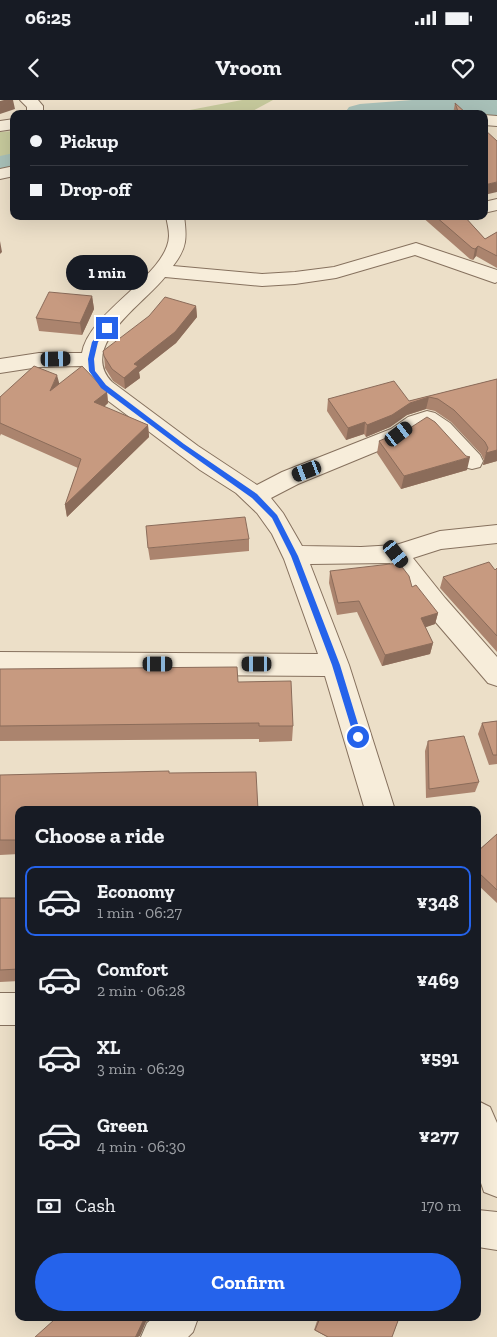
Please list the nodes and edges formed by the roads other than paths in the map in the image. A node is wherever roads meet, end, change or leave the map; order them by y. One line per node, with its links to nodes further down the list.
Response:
1 (28, 100): 2 (street)
2 (35, 110)
3 (177, 220): 4 (street)
4 (162, 271): 5 (street); 6 (street)
5 (497, 276)
6 (91, 359): 7 (street); 9 (street)
7 (0, 366)
8 (472, 461): 9 (street)
9 (255, 496): 12 (street)
10 (497, 534): 11 (street)
11 (396, 554): 12 (street); 15 (street)
12 (294, 556): 14 (street)
13 (0, 663): 14 (street)
14 (336, 665): 16 (street)
15 (497, 675)
16 (379, 806)
17 (0, 1009): 18 (street)
18 (15, 1009)
19 (481, 1128): 20 (street)
20 (497, 1179)
21 (481, 1229): 22 (street)
22 (497, 1231)
23 (176, 1321): 24 (street)
24 (161, 1337)

